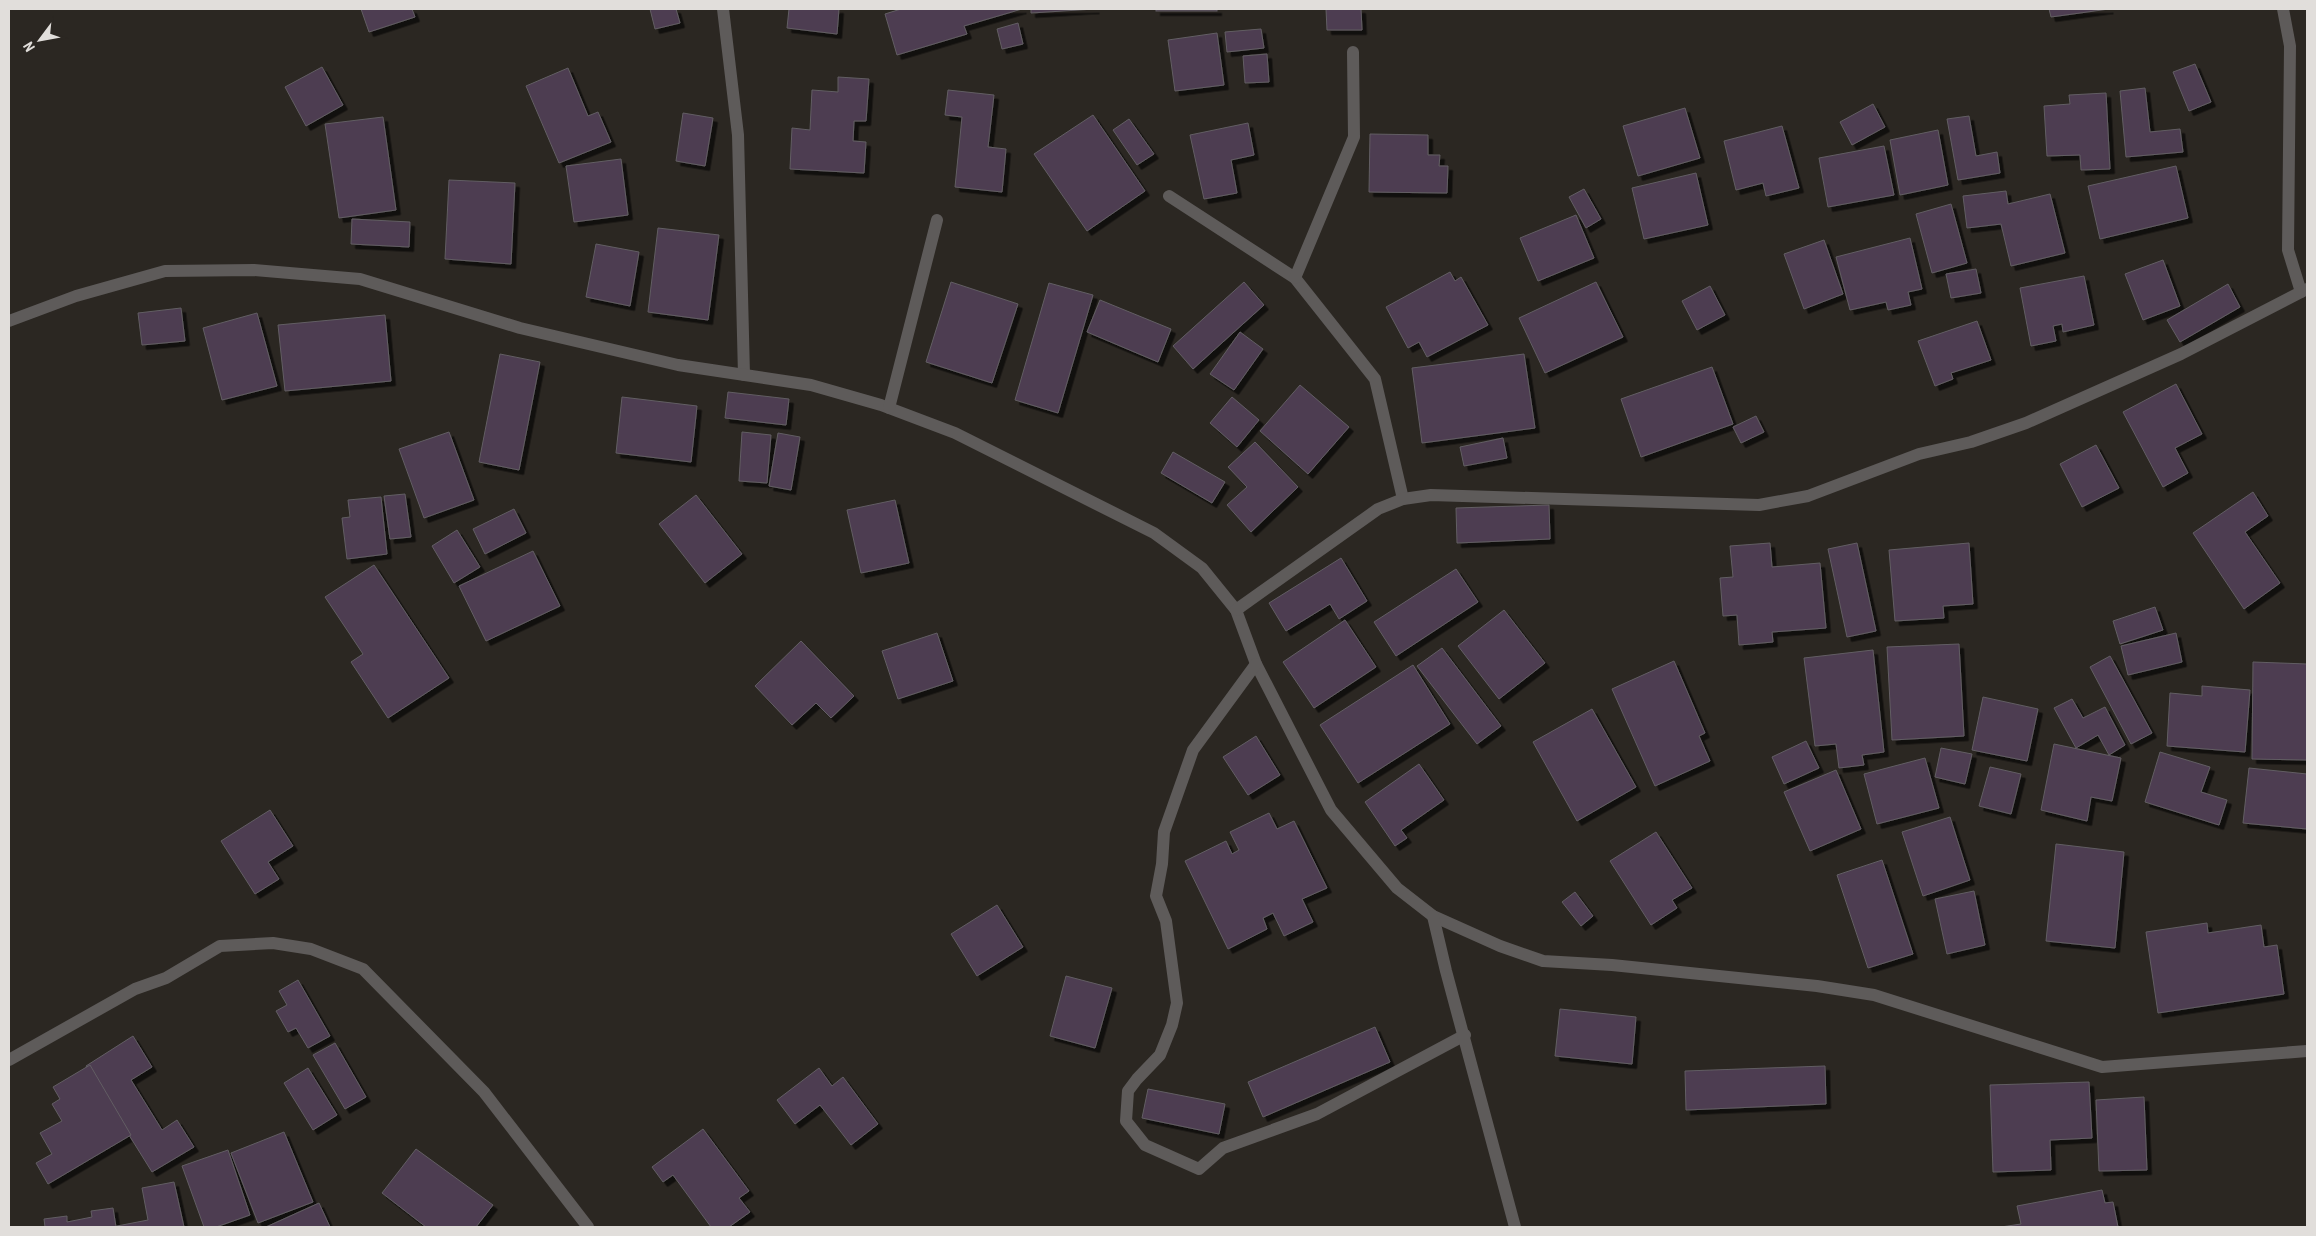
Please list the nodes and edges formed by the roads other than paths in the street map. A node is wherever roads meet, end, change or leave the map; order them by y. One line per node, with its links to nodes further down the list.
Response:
1 (723, 9): 9 (street)
2 (2283, 9): 7 (street)
3 (1353, 52): 6 (street)
4 (1169, 196): 6 (street)
5 (937, 220): 10 (street)
6 (1295, 278): 11 (street)
7 (2304, 291): 11 (street)
8 (9, 321): 9 (street)
9 (744, 376): 10 (street)
10 (889, 408): 12 (street)
11 (1403, 499): 12 (street)
12 (1236, 610): 13 (street)
13 (1256, 664): 14 (street); 15 (street)
14 (1434, 916): 15 (street); 16 (street)
15 (1465, 1035): 19 (street)
16 (2307, 1051)
17 (9, 1060): 18 (street)
18 (588, 1227)
19 (1515, 1227)

